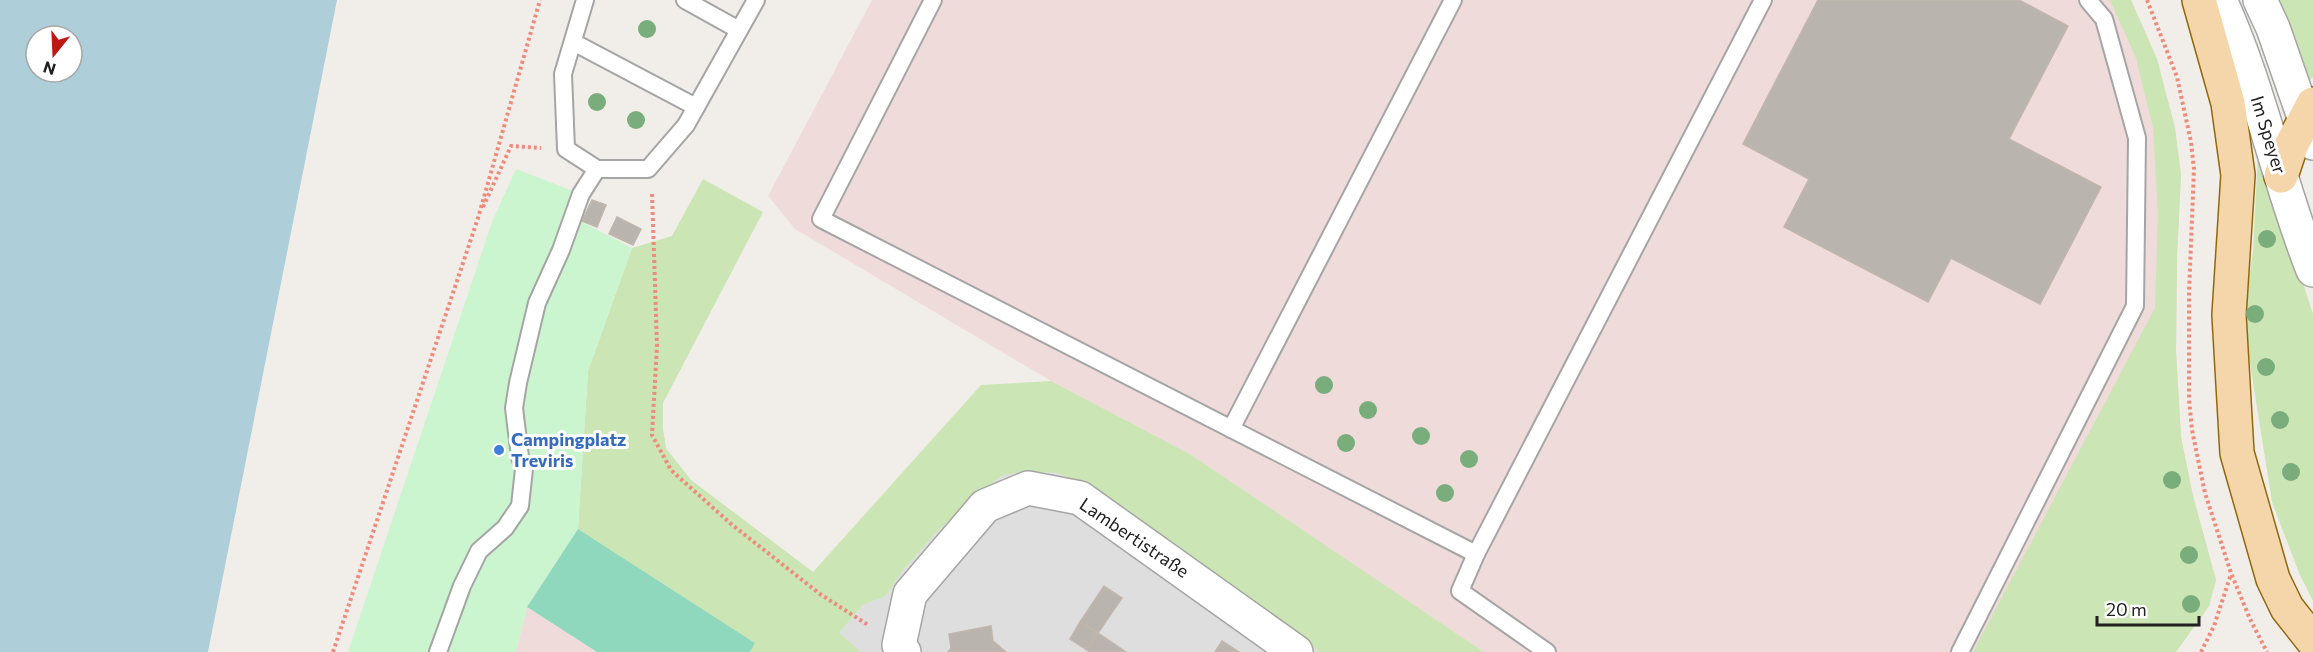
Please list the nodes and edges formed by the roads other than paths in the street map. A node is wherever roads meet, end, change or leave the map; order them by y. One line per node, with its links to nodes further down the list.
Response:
1 (585, 0): 12 (lane)
2 (685, 0): 11 (lane)
3 (756, 0): 11 (lane)
4 (933, 0): 18 (lane)
5 (1453, 0): 18 (lane)
6 (1763, 0): 19 (lane)
7 (2088, 0): 26 (lane)
8 (2199, 0): 20 (main road)
9 (2220, 0): 16 (street, Im Speyer)
10 (2260, 0): 14 (street)
11 (739, 30): 13 (lane)
12 (573, 42): 13 (lane); 15 (lane)
13 (696, 107): 15 (lane)
14 (2310, 122): 16 (main road)
15 (597, 169): 23 (lane)
16 (2281, 176): 17 (street, Im Speyer)
17 (2313, 270)
18 (1231, 429): 19 (lane)
19 (1476, 554): 25 (lane)
20 (2287, 608): 21 (main road); 27 (main road)
21 (2313, 640)
22 (902, 649): 24 (street, Lambertistraße)
23 (438, 652)
24 (1296, 652)
25 (1547, 652)
26 (1960, 652)
27 (2295, 652)

